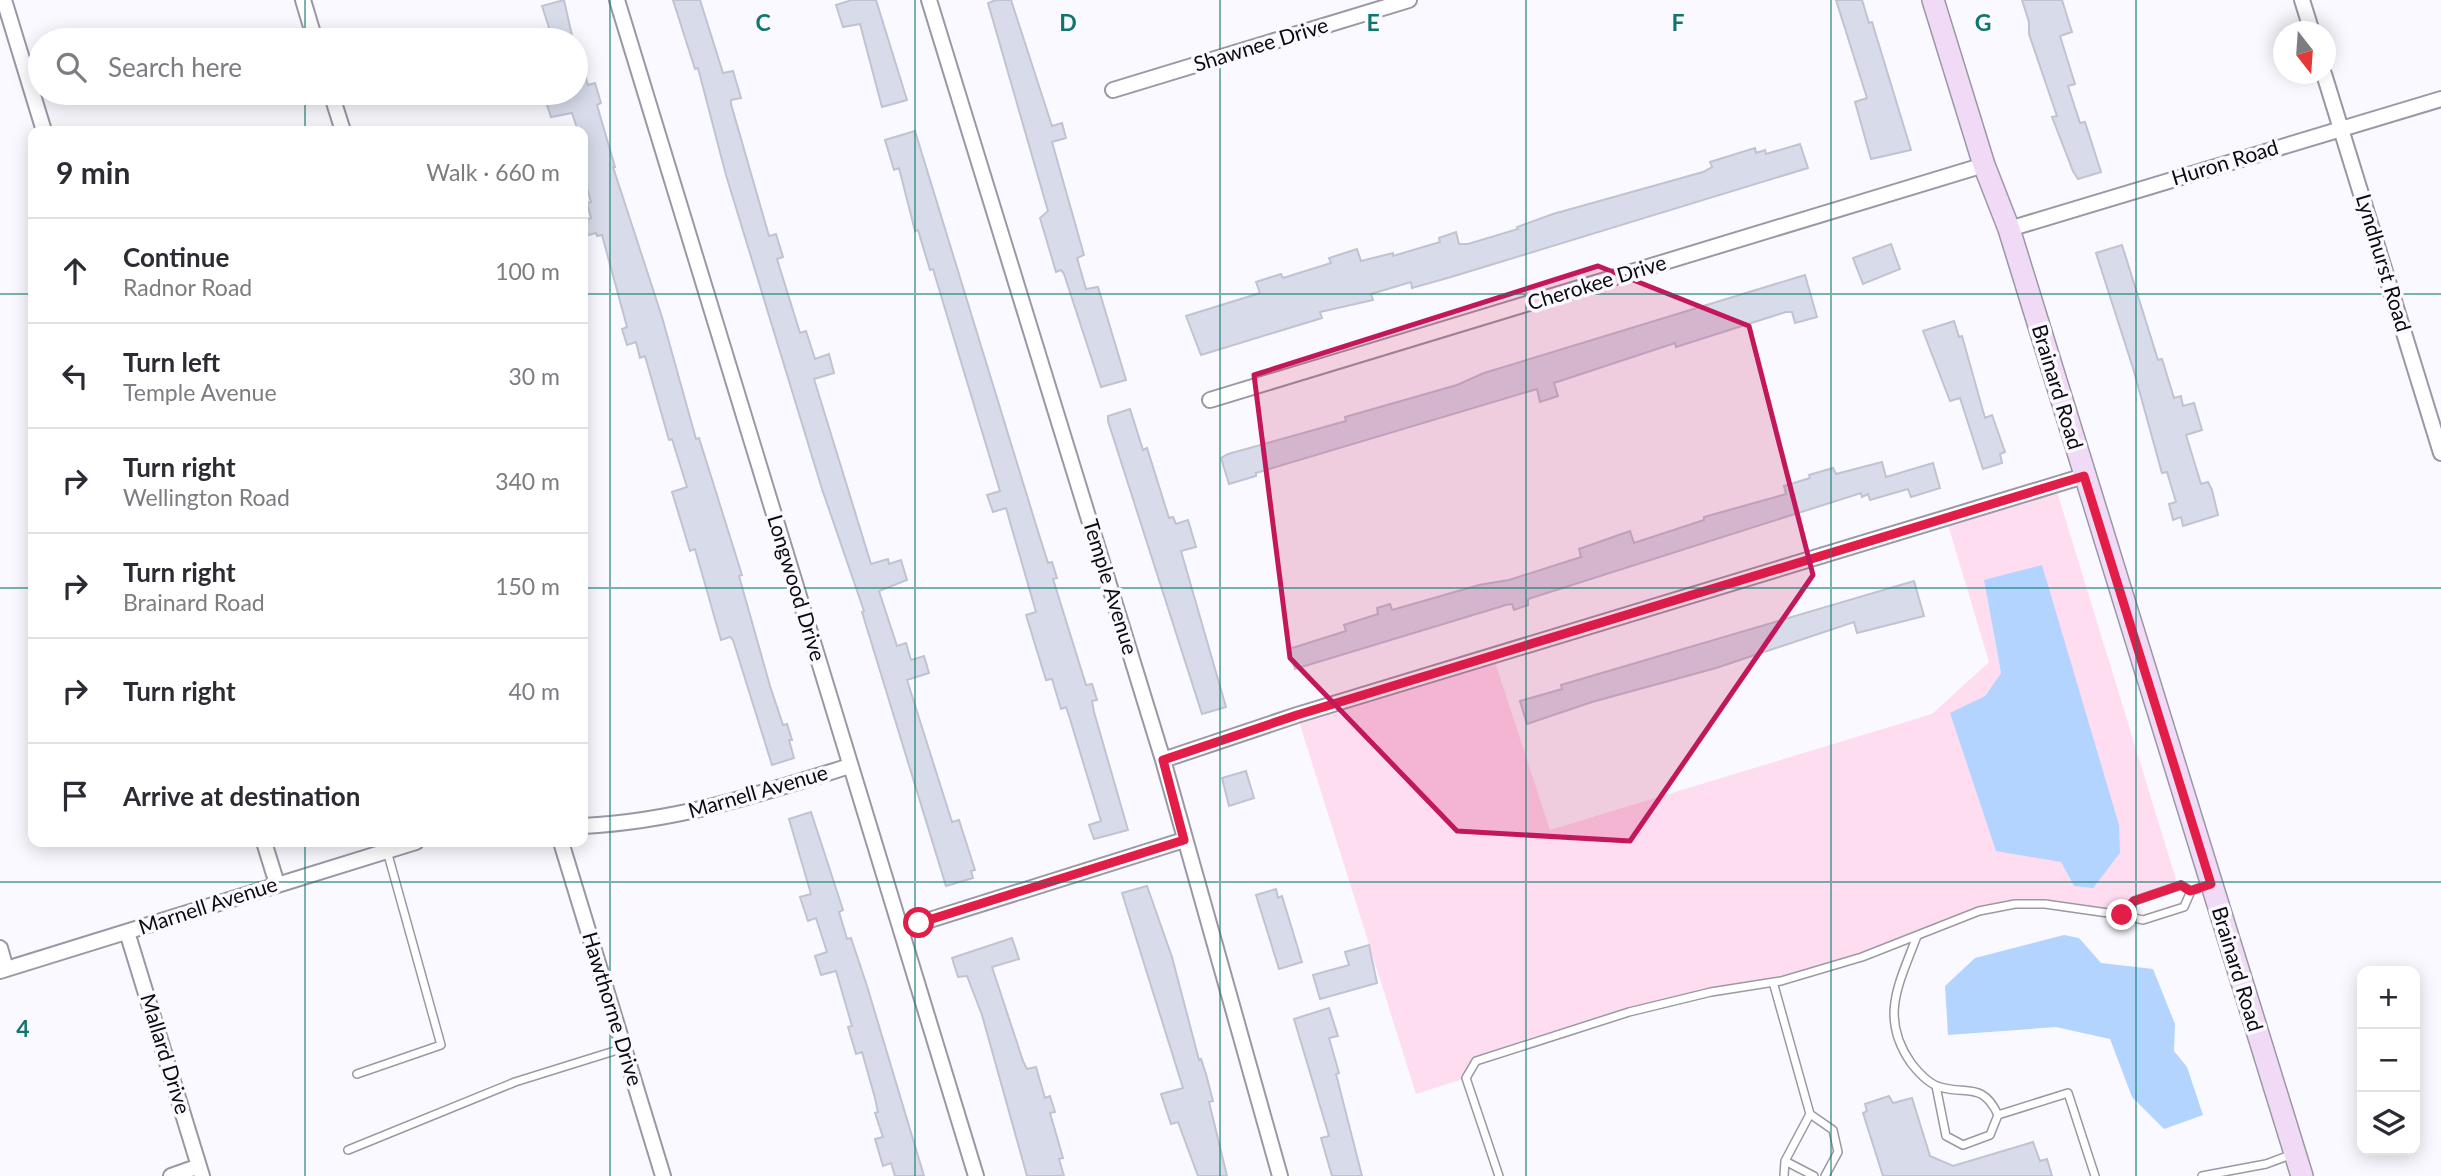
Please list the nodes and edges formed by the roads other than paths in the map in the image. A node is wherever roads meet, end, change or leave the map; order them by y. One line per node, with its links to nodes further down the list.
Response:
1 (303, 0): 9 (street)
2 (617, 0): 25 (street, Longwood Drive)
3 (929, 0): 24 (street, Temple Avenue)
4 (1409, 0): 12 (street, Shawnee Drive)
5 (1933, 0): 19 (main road, Brainard Road)
6 (2302, 0): 8 (street)
7 (4, 8): 10 (street)
8 (2309, 21)
9 (311, 28)
10 (28, 82)
11 (2327, 84): 18 (street, Lyndhurst Road)
12 (1113, 90)
13 (2441, 99): 18 (street, Huron Road)
14 (36, 105): 16 (street)
15 (335, 105): 17 (street)
16 (42, 126)
17 (341, 126)
18 (2341, 128): 20 (street, Huron Road); 22 (street, Lyndhurst Road)
19 (1984, 165): 20 (main road, Brainard Road); 21 (street, Cherokee Drive)
20 (2009, 229): 23 (main road, Brainard Road)
21 (1210, 400)
22 (2441, 453)
23 (2084, 476): 24 (street); 33 (main road, Brainard Road)
24 (1163, 760): 27 (street, Temple Avenue)
25 (850, 766): 26 (street, Marnell Avenue); 36 (street, Longwood Drive)
26 (588, 827)
27 (1184, 840): 36 (street); 54 (street, Temple Avenue)
28 (266, 847): 32 (street)
29 (400, 847): 31 (street, Marnell Avenue)
30 (563, 847): 42 (street, Hawthorne Drive)
31 (387, 851): 32 (street, Marnell Avenue); 43 (lane)
32 (277, 884): 37 (street, Marnell Avenue)
33 (2211, 884): 34 (lane); 48 (main road, Brainard Road)
34 (2190, 891): 35 (lane); 35 (lane)
35 (2122, 915): 38 (lane)
36 (901, 929): 53 (street, Longwood Drive)
37 (127, 932): 40 (street, Marnell Avenue); 50 (street, Mallard Drive)
38 (1916, 936): 41 (lane); 44 (lane)
39 (0, 948): 40 (street)
40 (3, 970)
41 (1773, 982): 45 (lane); 55 (lane)
42 (624, 1048): 47 (lane); 52 (street, Hawthorne Drive)
43 (357, 1074)
44 (1936, 1086): 46 (lane); 46 (lane)
45 (1810, 1114): 49 (lane); 58 (lane)
46 (1998, 1115): 59 (lane)
47 (348, 1150)
48 (2294, 1153): 60 (lane); 61 (main road, Brainard Road)
49 (1785, 1161): 56 (lane); 57 (lane)
50 (200, 1171): 51 (street)
51 (171, 1176)
52 (663, 1176)
53 (976, 1176)
54 (1280, 1176)
55 (1499, 1176)
56 (1784, 1176)
57 (1814, 1176)
58 (1825, 1176)
59 (2095, 1176)
60 (2202, 1176)
61 (2302, 1176)

